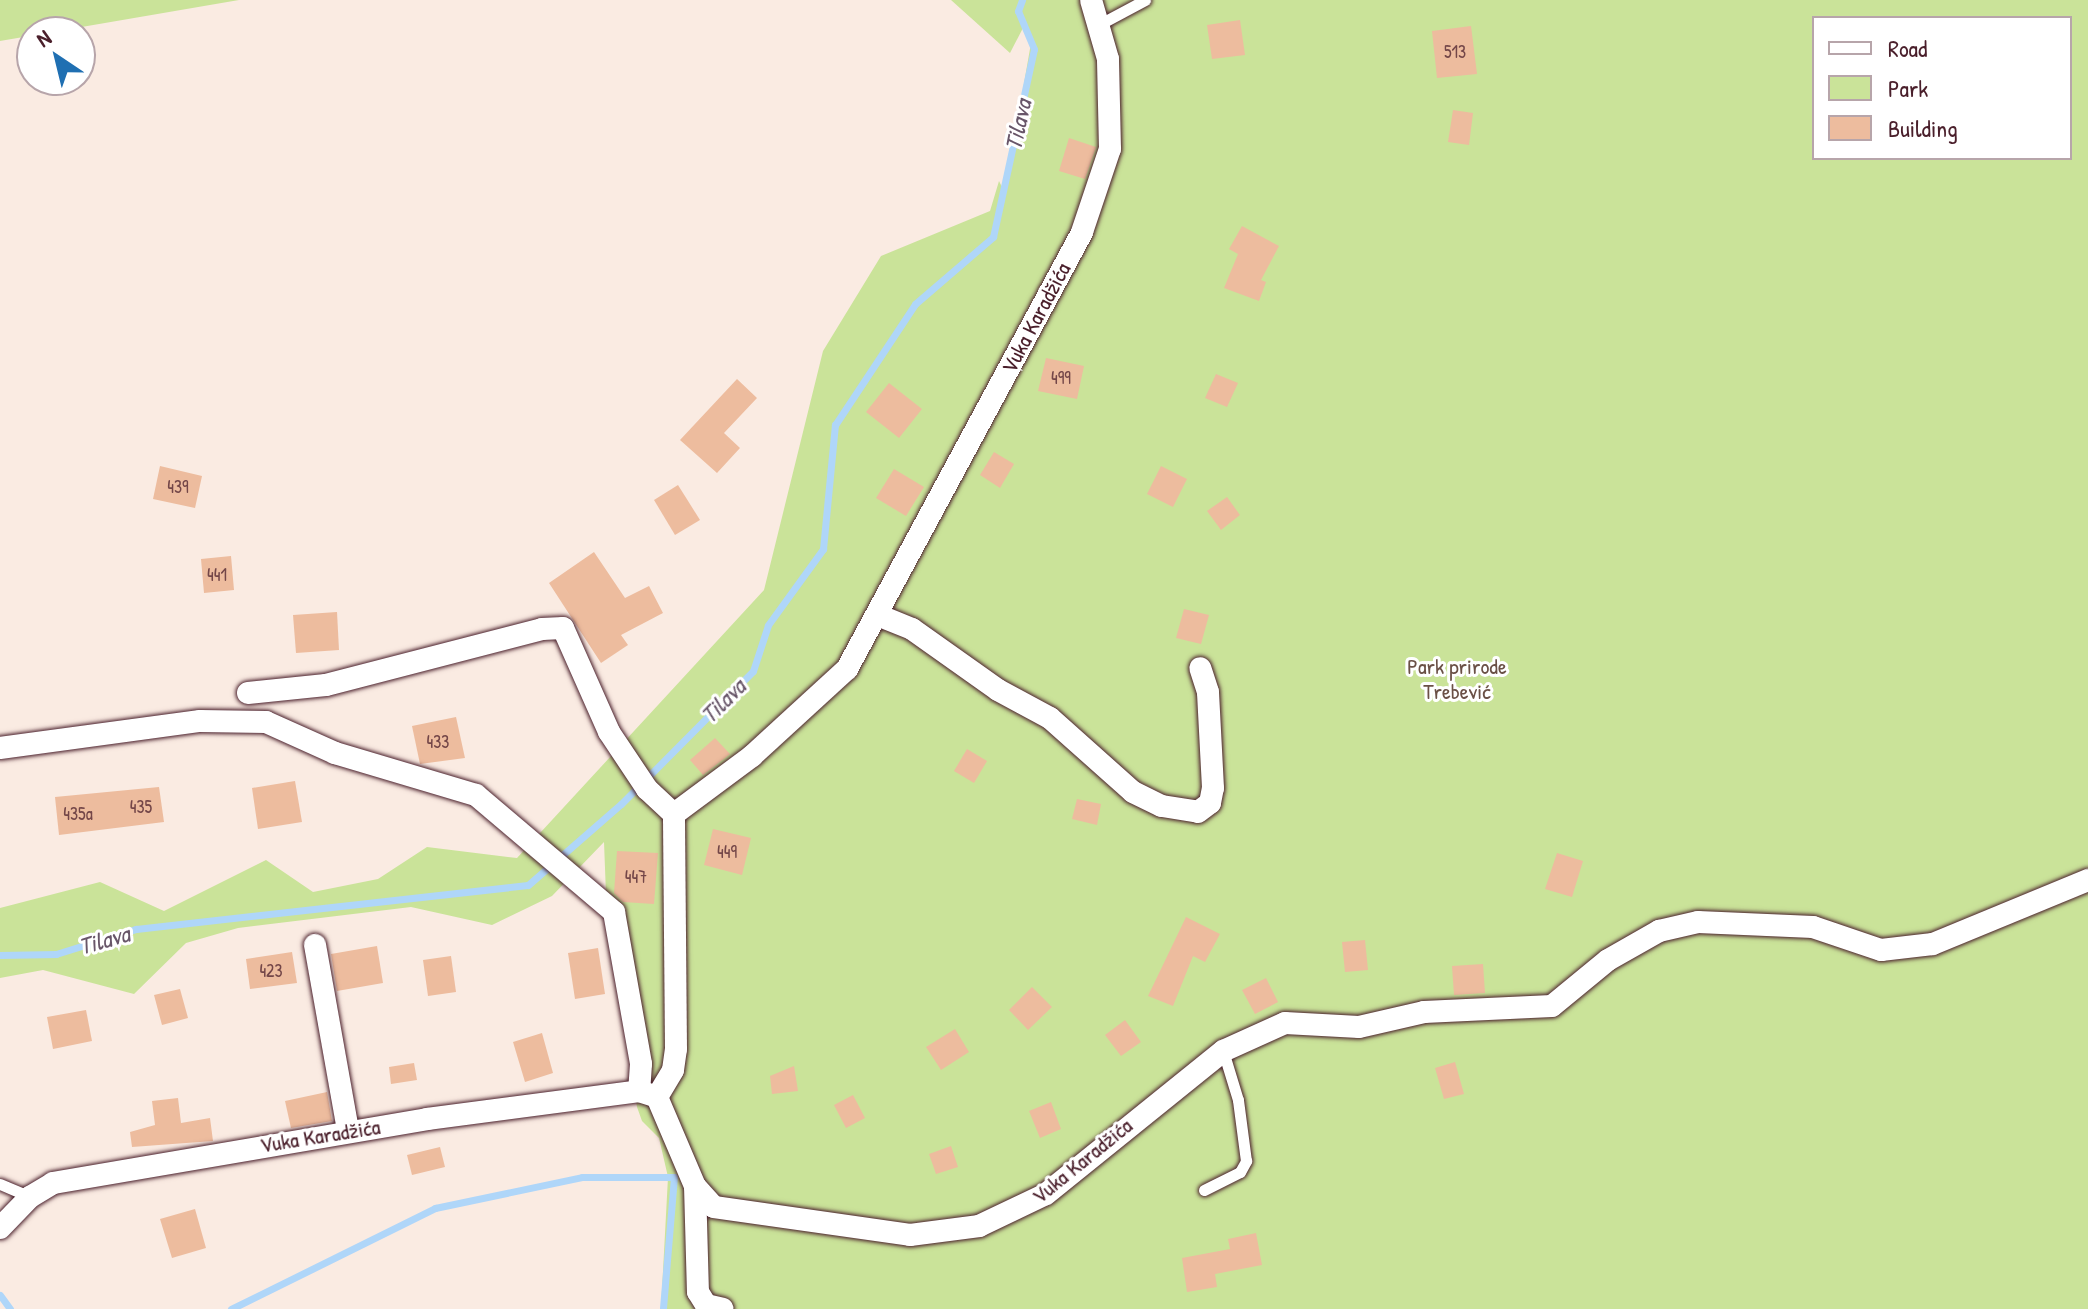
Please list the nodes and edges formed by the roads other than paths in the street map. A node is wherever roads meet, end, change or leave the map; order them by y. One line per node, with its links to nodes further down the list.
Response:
1 (1091, 0): 3 (street, Vuka Karadžića)
2 (1145, 0): 3 (lane)
3 (1100, 24): 4 (street, Vuka Karadžića)
4 (880, 616): 5 (street); 8 (street, Vuka Karadžića)
5 (1200, 668)
6 (248, 693): 8 (street)
7 (0, 748): 12 (street)
8 (674, 814): 12 (street)
9 (2088, 880): 11 (street, Vuka Karadžića)
10 (315, 945): 13 (street)
11 (1223, 1051): 15 (street, Vuka Karadžića); 16 (lane)
12 (648, 1094): 13 (street, Vuka Karadžića); 15 (street)
13 (348, 1130): 17 (street, Vuka Karadžića)
14 (0, 1184): 17 (lane)
15 (695, 1186): 19 (street)
16 (1204, 1190)
17 (30, 1197): 18 (street, Vuka Karadžića)
18 (0, 1228)
19 (723, 1309)

